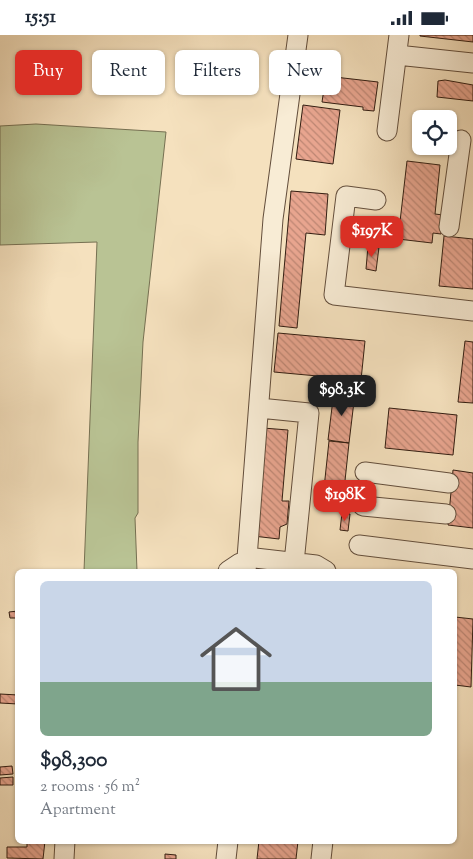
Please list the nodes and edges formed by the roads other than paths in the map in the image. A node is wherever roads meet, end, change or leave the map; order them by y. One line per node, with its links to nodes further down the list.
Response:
1 (298, 35): 10 (street)
2 (399, 35): 3 (street)
3 (397, 55): 4 (street); 5 (street)
4 (473, 63)
5 (387, 131)
6 (460, 140): 8 (street)
7 (376, 200): 9 (street)
8 (449, 227)
9 (473, 311)
10 (259, 408): 17 (street); 18 (street)
11 (365, 472): 12 (street)
12 (449, 483)
13 (363, 506): 14 (street)
14 (446, 514)
15 (359, 545): 16 (street)
16 (473, 559)
17 (294, 563): 18 (street); 20 (street)
18 (247, 564): 19 (street)
19 (231, 569)
20 (323, 569)
21 (65, 844): 24 (street)
22 (228, 844): 25 (street)
23 (323, 844): 26 (street)
24 (64, 859)
25 (226, 859)
26 (321, 859)

